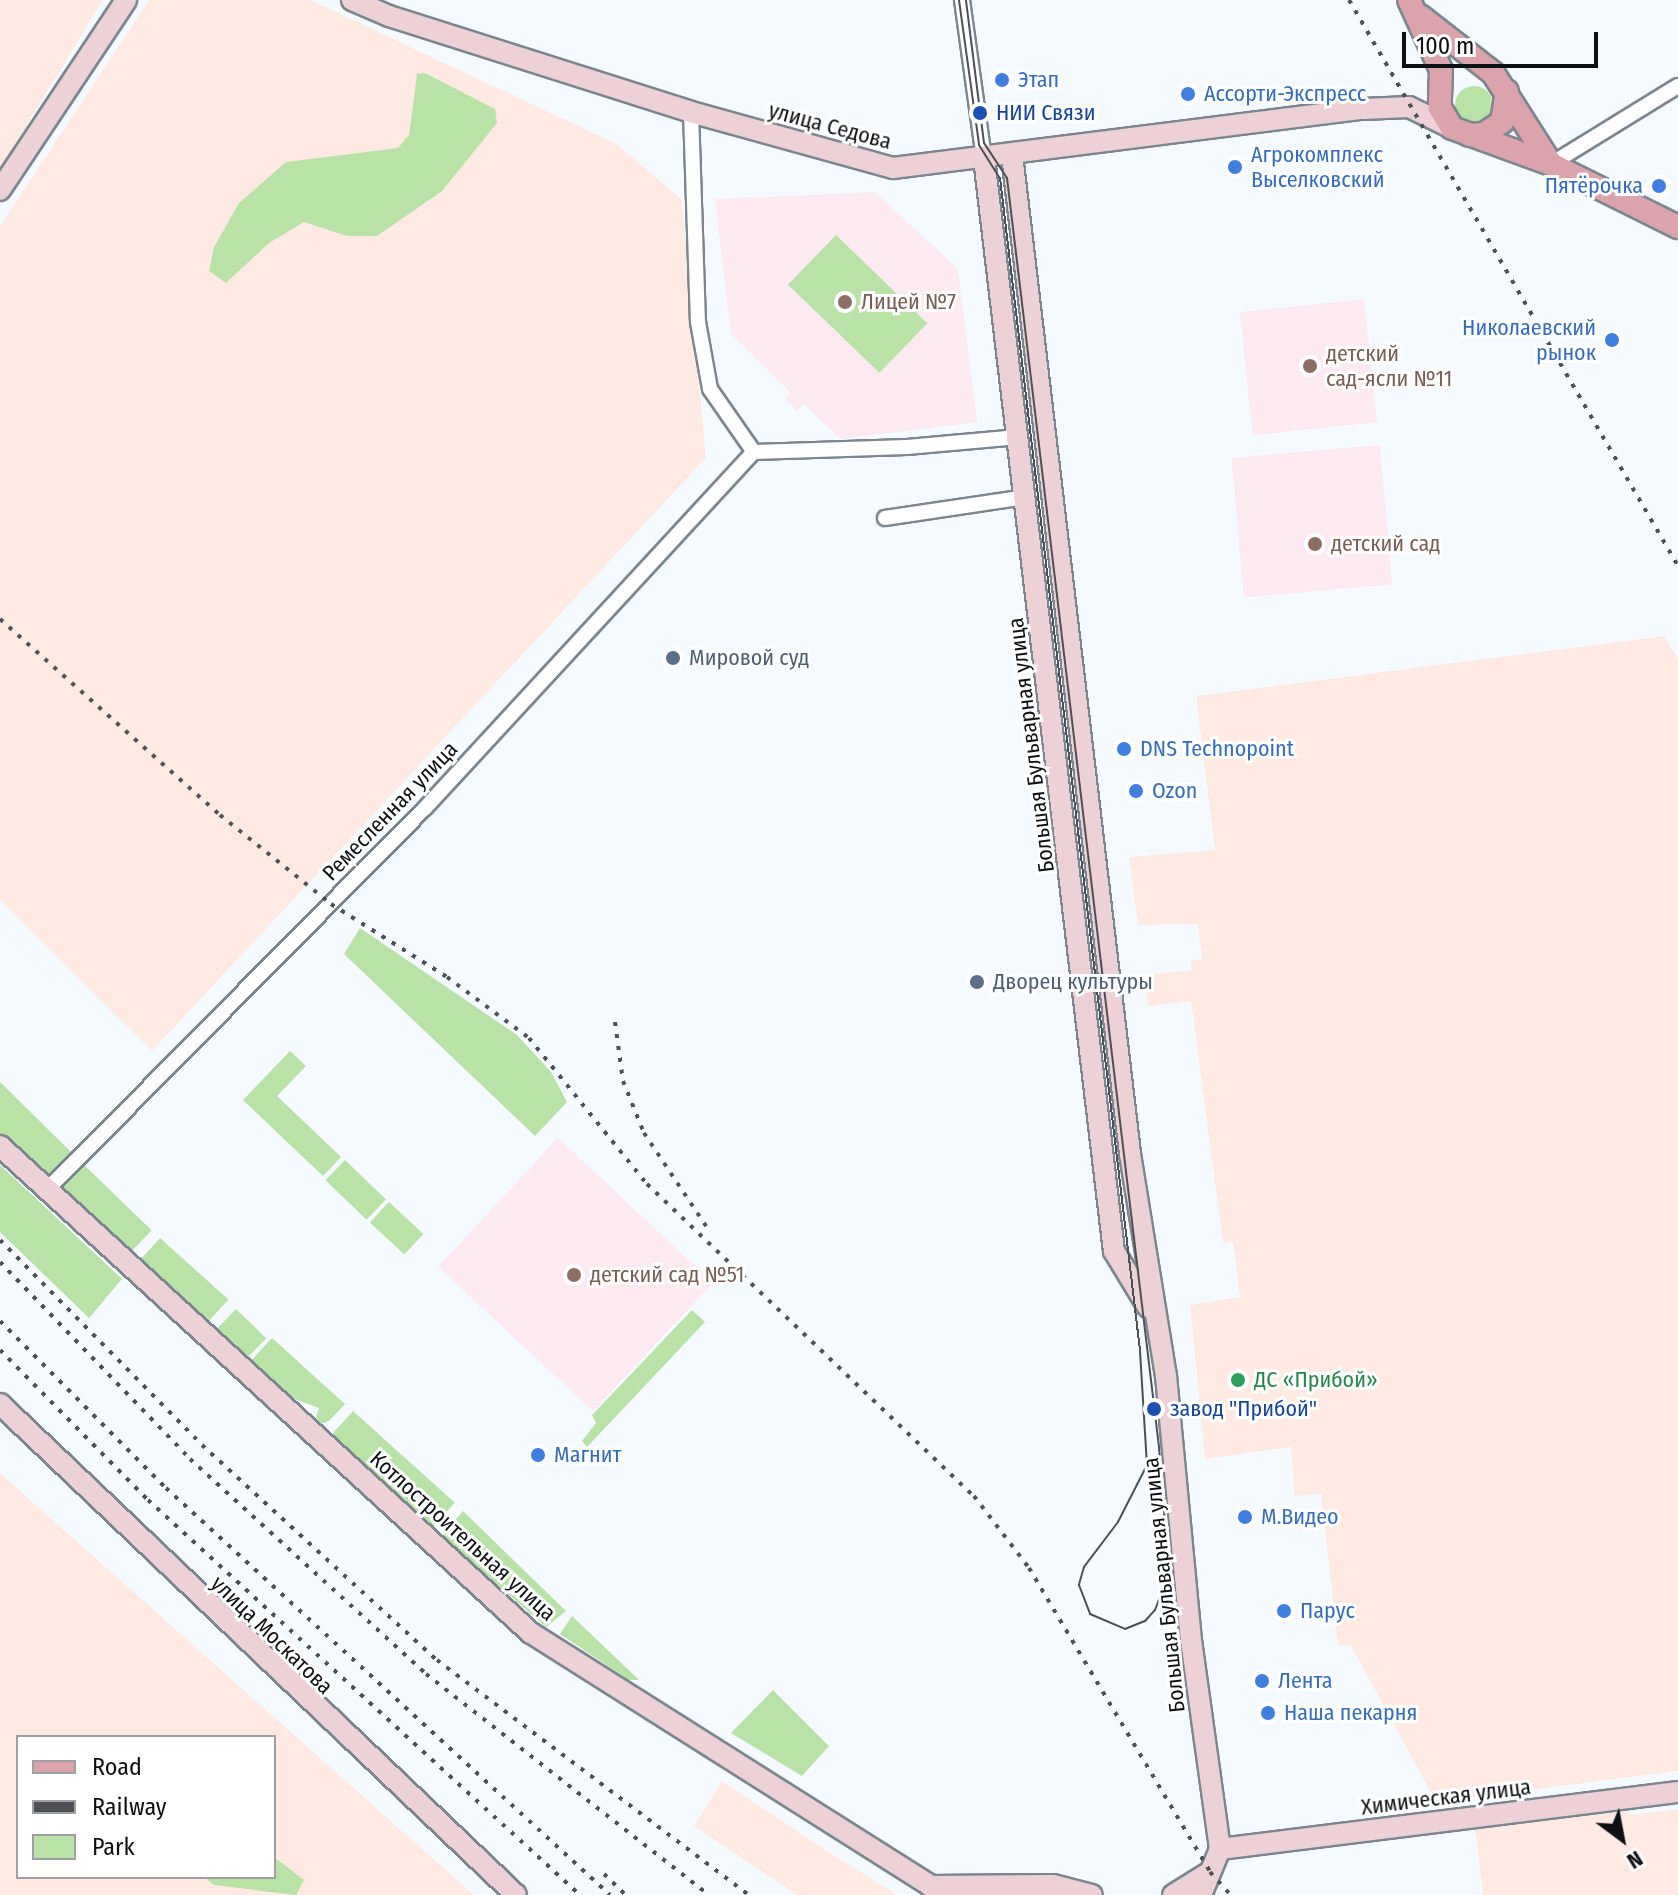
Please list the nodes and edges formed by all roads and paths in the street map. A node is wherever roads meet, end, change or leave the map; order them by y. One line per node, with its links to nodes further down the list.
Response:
1 (126, 0): 14 (main road)
2 (352, 0): 9 (main road, улица Седова)
3 (962, 0): 12 (street)
4 (1414, 8): 5 (main road); 6 (main road)
5 (1499, 79): 6 (main road); 10 (main road); 13 (main road)
6 (1444, 84): 8 (main road, улица Седова); 10 (main road)
7 (1678, 86): 13 (street)
8 (1409, 107): 10 (main road); 11 (main road, улица Седова)
9 (691, 112): 12 (main road, улица Седова); 17 (street)
10 (1457, 131): 13 (main road)
11 (1012, 155): 12 (main road, улица Седова); 22 (main road, Большая Бульварная улица)
12 (984, 158): 16 (main road, Большая Бульварная улица)
13 (1551, 164): 15 (main road)
14 (0, 190)
15 (1678, 227)
16 (1019, 437): 17 (street); 18 (main road, Большая Бульварная улица)
17 (754, 452): 21 (street, Ремесленная улица)
18 (1026, 497): 19 (street); 22 (main road, Большая Бульварная улица)
19 (885, 518)
20 (0, 1146): 21 (main road, Котлостроительная улица)
21 (46, 1191): 28 (main road, Котлостроительная улица)
22 (1156, 1316): 25 (main road, Большая Бульварная улица)
23 (0, 1404): 29 (main road, улица Москатова)
24 (1678, 1792): 25 (main road, Химическая улица)
25 (1220, 1849): 26 (main road)
26 (1210, 1872): 32 (main road); 33 (main road)
27 (1053, 1885): 28 (main road); 30 (main road); 31 (main road)
28 (938, 1890)
29 (516, 1895)
30 (1026, 1895)
31 (1092, 1895)
32 (1173, 1895)
33 (1201, 1895)

